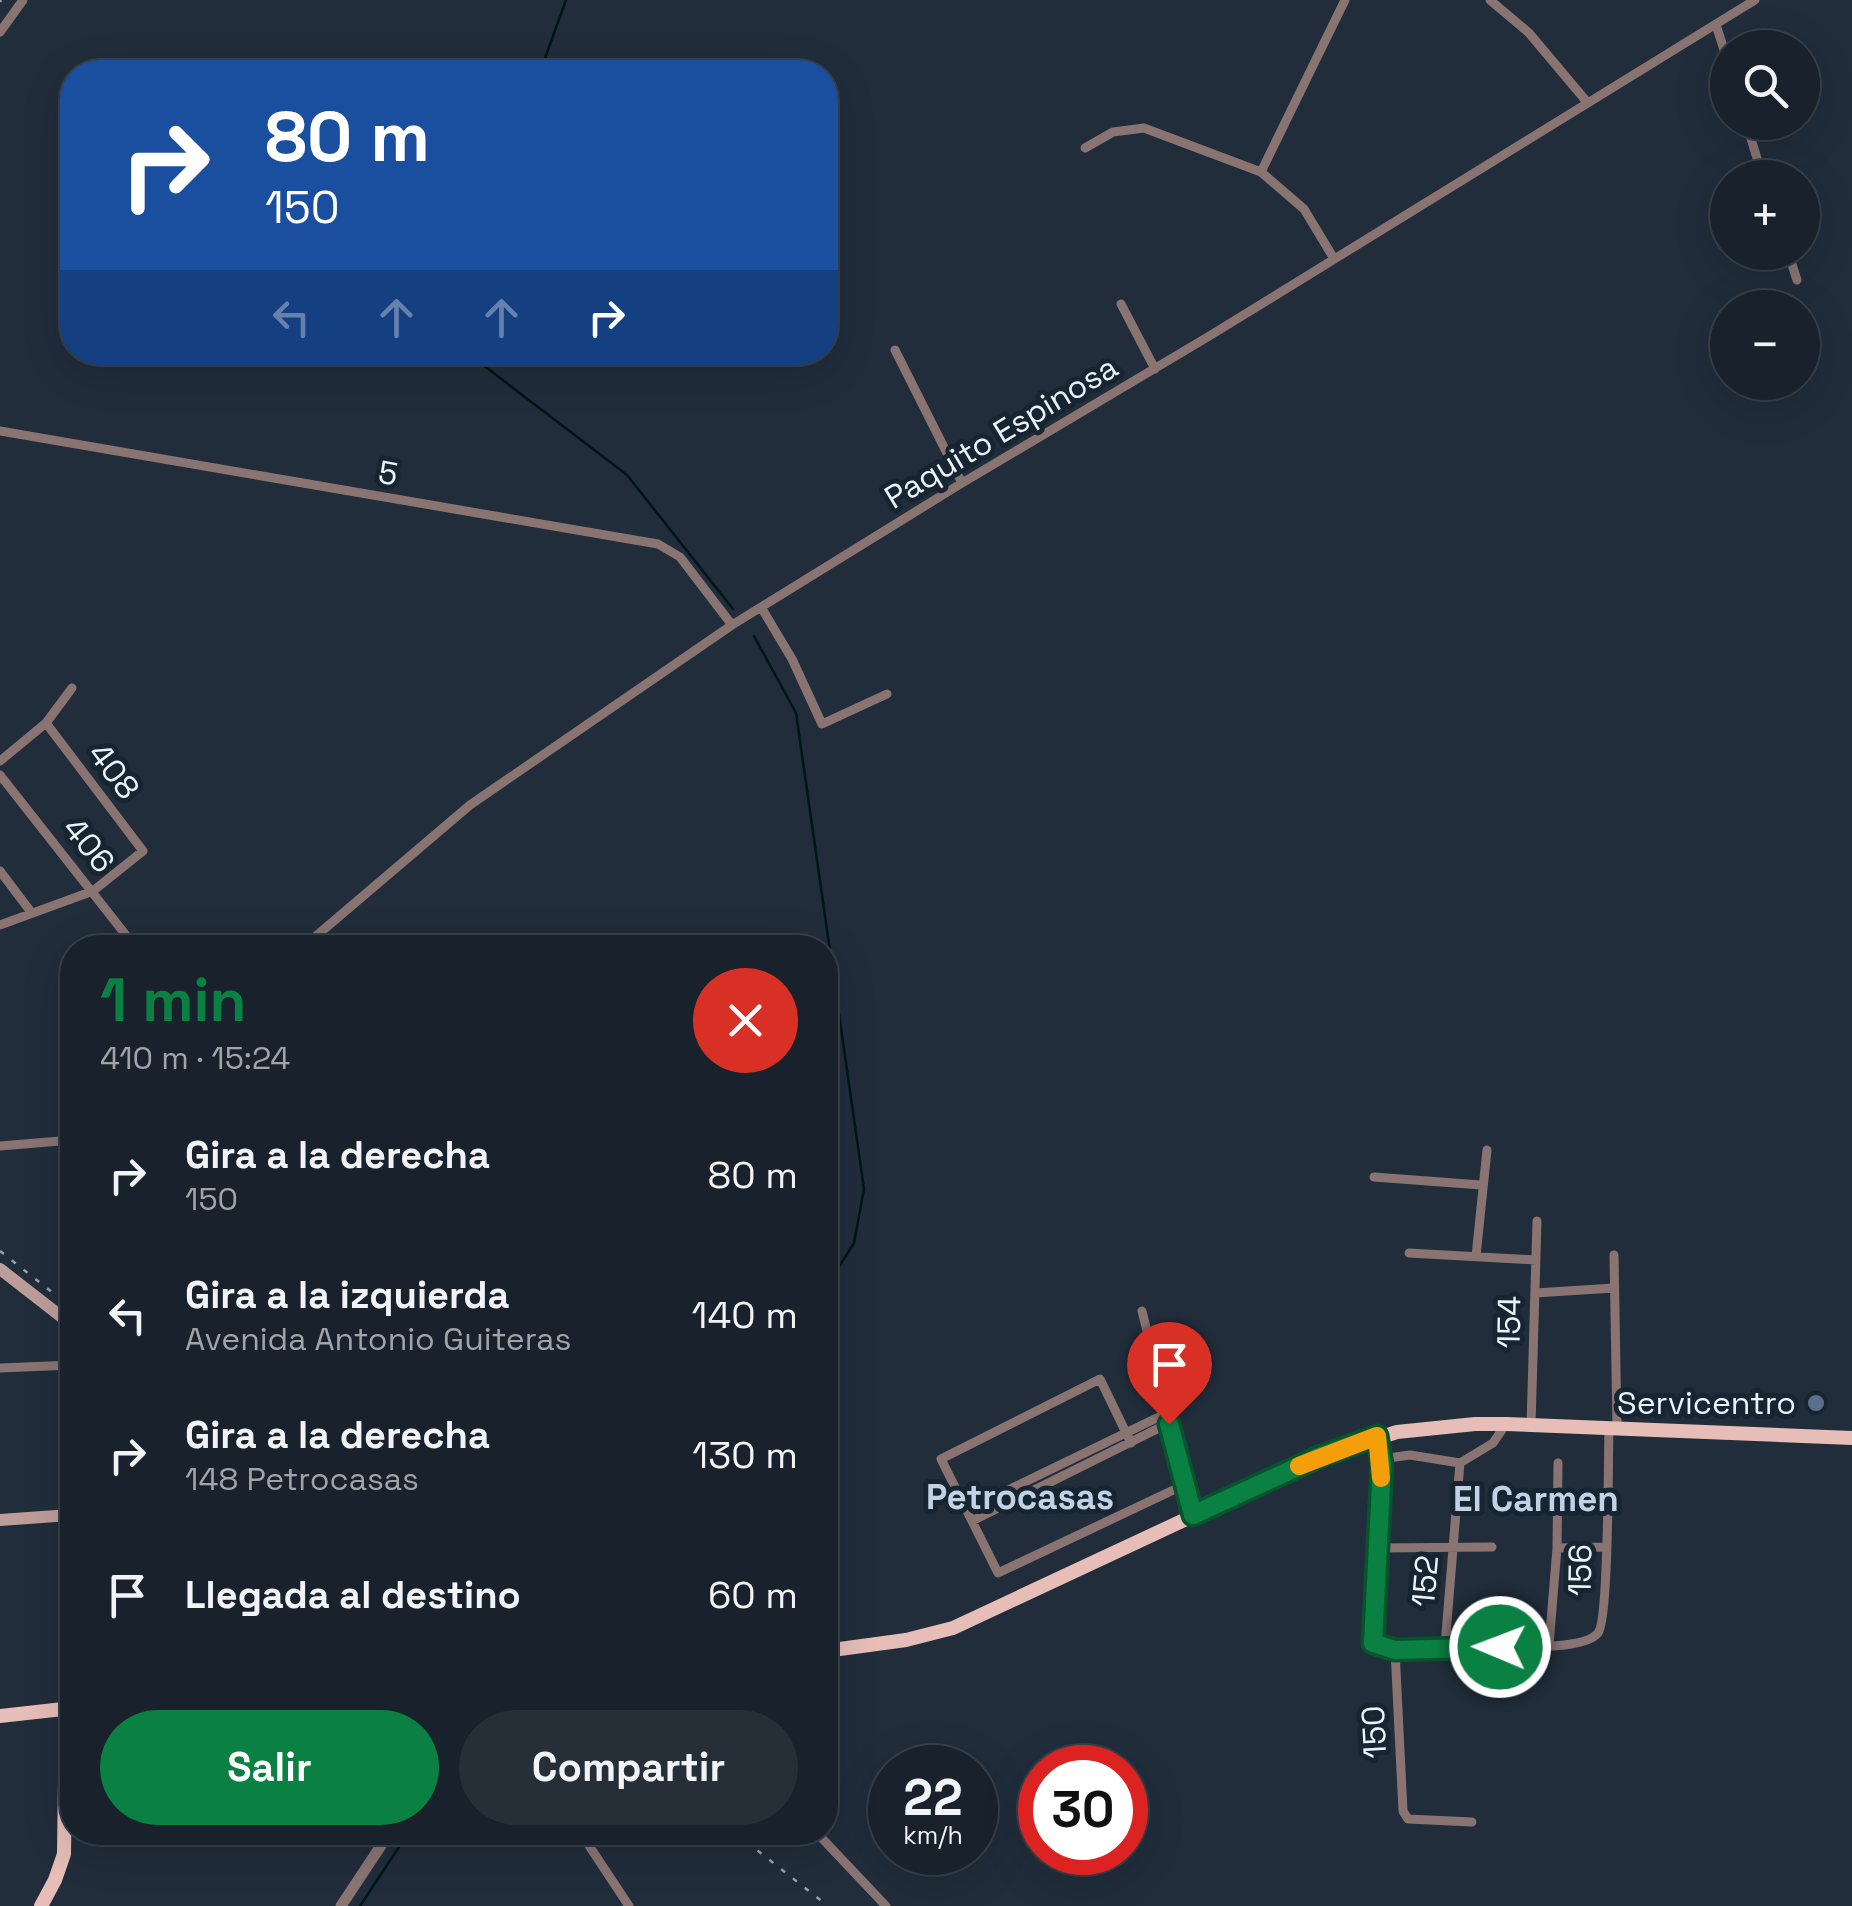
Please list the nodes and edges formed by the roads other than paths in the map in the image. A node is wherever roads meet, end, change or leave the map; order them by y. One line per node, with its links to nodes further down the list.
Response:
1 (24, 0): 7 (street)
2 (1345, 0): 10 (street)
3 (1754, 0): 5 (street, Paquito Espinosa)
4 (1494, 1): 8 (street)
5 (1716, 25): 6 (street); 8 (street, Paquito Espinosa)
6 (1718, 30)
7 (0, 32)
8 (1587, 102): 11 (street, Paquito Espinosa)
9 (1085, 148): 10 (street)
10 (1261, 172): 11 (street)
11 (1334, 258): 16 (street, Paquito Espinosa)
12 (1794, 270): 13 (street)
13 (1797, 280)
14 (1120, 304): 16 (street)
15 (895, 350): 18 (street)
16 (1156, 369): 18 (street, Paquito Espinosa)
17 (0, 431): 20 (street, 5)
18 (962, 483): 19 (street, Paquito Espinosa)
19 (761, 607): 20 (street, Paquito Espinosa); 22 (street)
20 (732, 625): 31 (street, Paquito Espinosa)
21 (72, 688): 23 (street)
22 (887, 694)
23 (45, 723): 24 (street); 27 (street, 408)
24 (0, 760)
25 (0, 775): 27 (street, 406)
26 (0, 871): 28 (street)
27 (94, 890): 28 (street); 30 (street, 406)
28 (31, 912): 29 (street)
29 (0, 925)
30 (127, 935)
31 (317, 935)
32 (60, 1141): 33 (street)
33 (0, 1146)
34 (1487, 1150): 36 (street)
35 (1374, 1178): 36 (street)
36 (1482, 1185): 40 (street)
37 (1537, 1222): 41 (street, 154)
38 (1409, 1252): 40 (street)
39 (1614, 1255): 43 (street, 156)
40 (1476, 1256): 41 (street)
41 (1536, 1260): 44 (street, 154)
42 (0, 1270): 46 (main road)
43 (1614, 1288): 44 (street); 52 (street, 156)
44 (1534, 1292): 51 (street, 154)
45 (1142, 1311): 49 (street)
46 (60, 1316)
47 (60, 1366): 48 (street)
48 (0, 1368)
49 (1168, 1418): 53 (street); 56 (street); 60 (street)
50 (1506, 1424): 51 (main road); 54 (main road); 58 (street)
51 (1532, 1424): 52 (main road)
52 (1613, 1428): 55 (main road); 66 (street, 156)
53 (1126, 1432): 56 (street); 61 (street); 61 (street)
54 (1377, 1436): 57 (street); 62 (main road)
55 (1852, 1438)
56 (1131, 1443): 65 (street)
57 (1381, 1459): 58 (street); 67 (street)
58 (1460, 1463): 68 (street, 152)
59 (1558, 1463): 70 (street)
60 (1184, 1485): 62 (street); 65 (street)
61 (967, 1510): 65 (street)
62 (1193, 1515): 73 (main road)
63 (60, 1516): 64 (main road)
64 (0, 1520)
65 (972, 1520)
66 (1605, 1547): 70 (street); 71 (street, 156)
67 (1378, 1548): 68 (street); 74 (street)
68 (1453, 1548): 69 (street); 72 (street, 152)
69 (1492, 1548)
70 (1558, 1548): 71 (street)
71 (1550, 1645): 72 (street)
72 (1444, 1646): 74 (street)
73 (838, 1649)
74 (1395, 1650): 77 (street, 150)
75 (60, 1709): 76 (main road)
76 (0, 1716)
77 (1472, 1822)
78 (64, 1845): 82 (main road)
79 (381, 1845): 83 (street)
80 (589, 1845): 84 (street)
81 (828, 1845): 85 (street)
82 (41, 1906)
83 (341, 1906)
84 (629, 1906)
85 (886, 1906)

